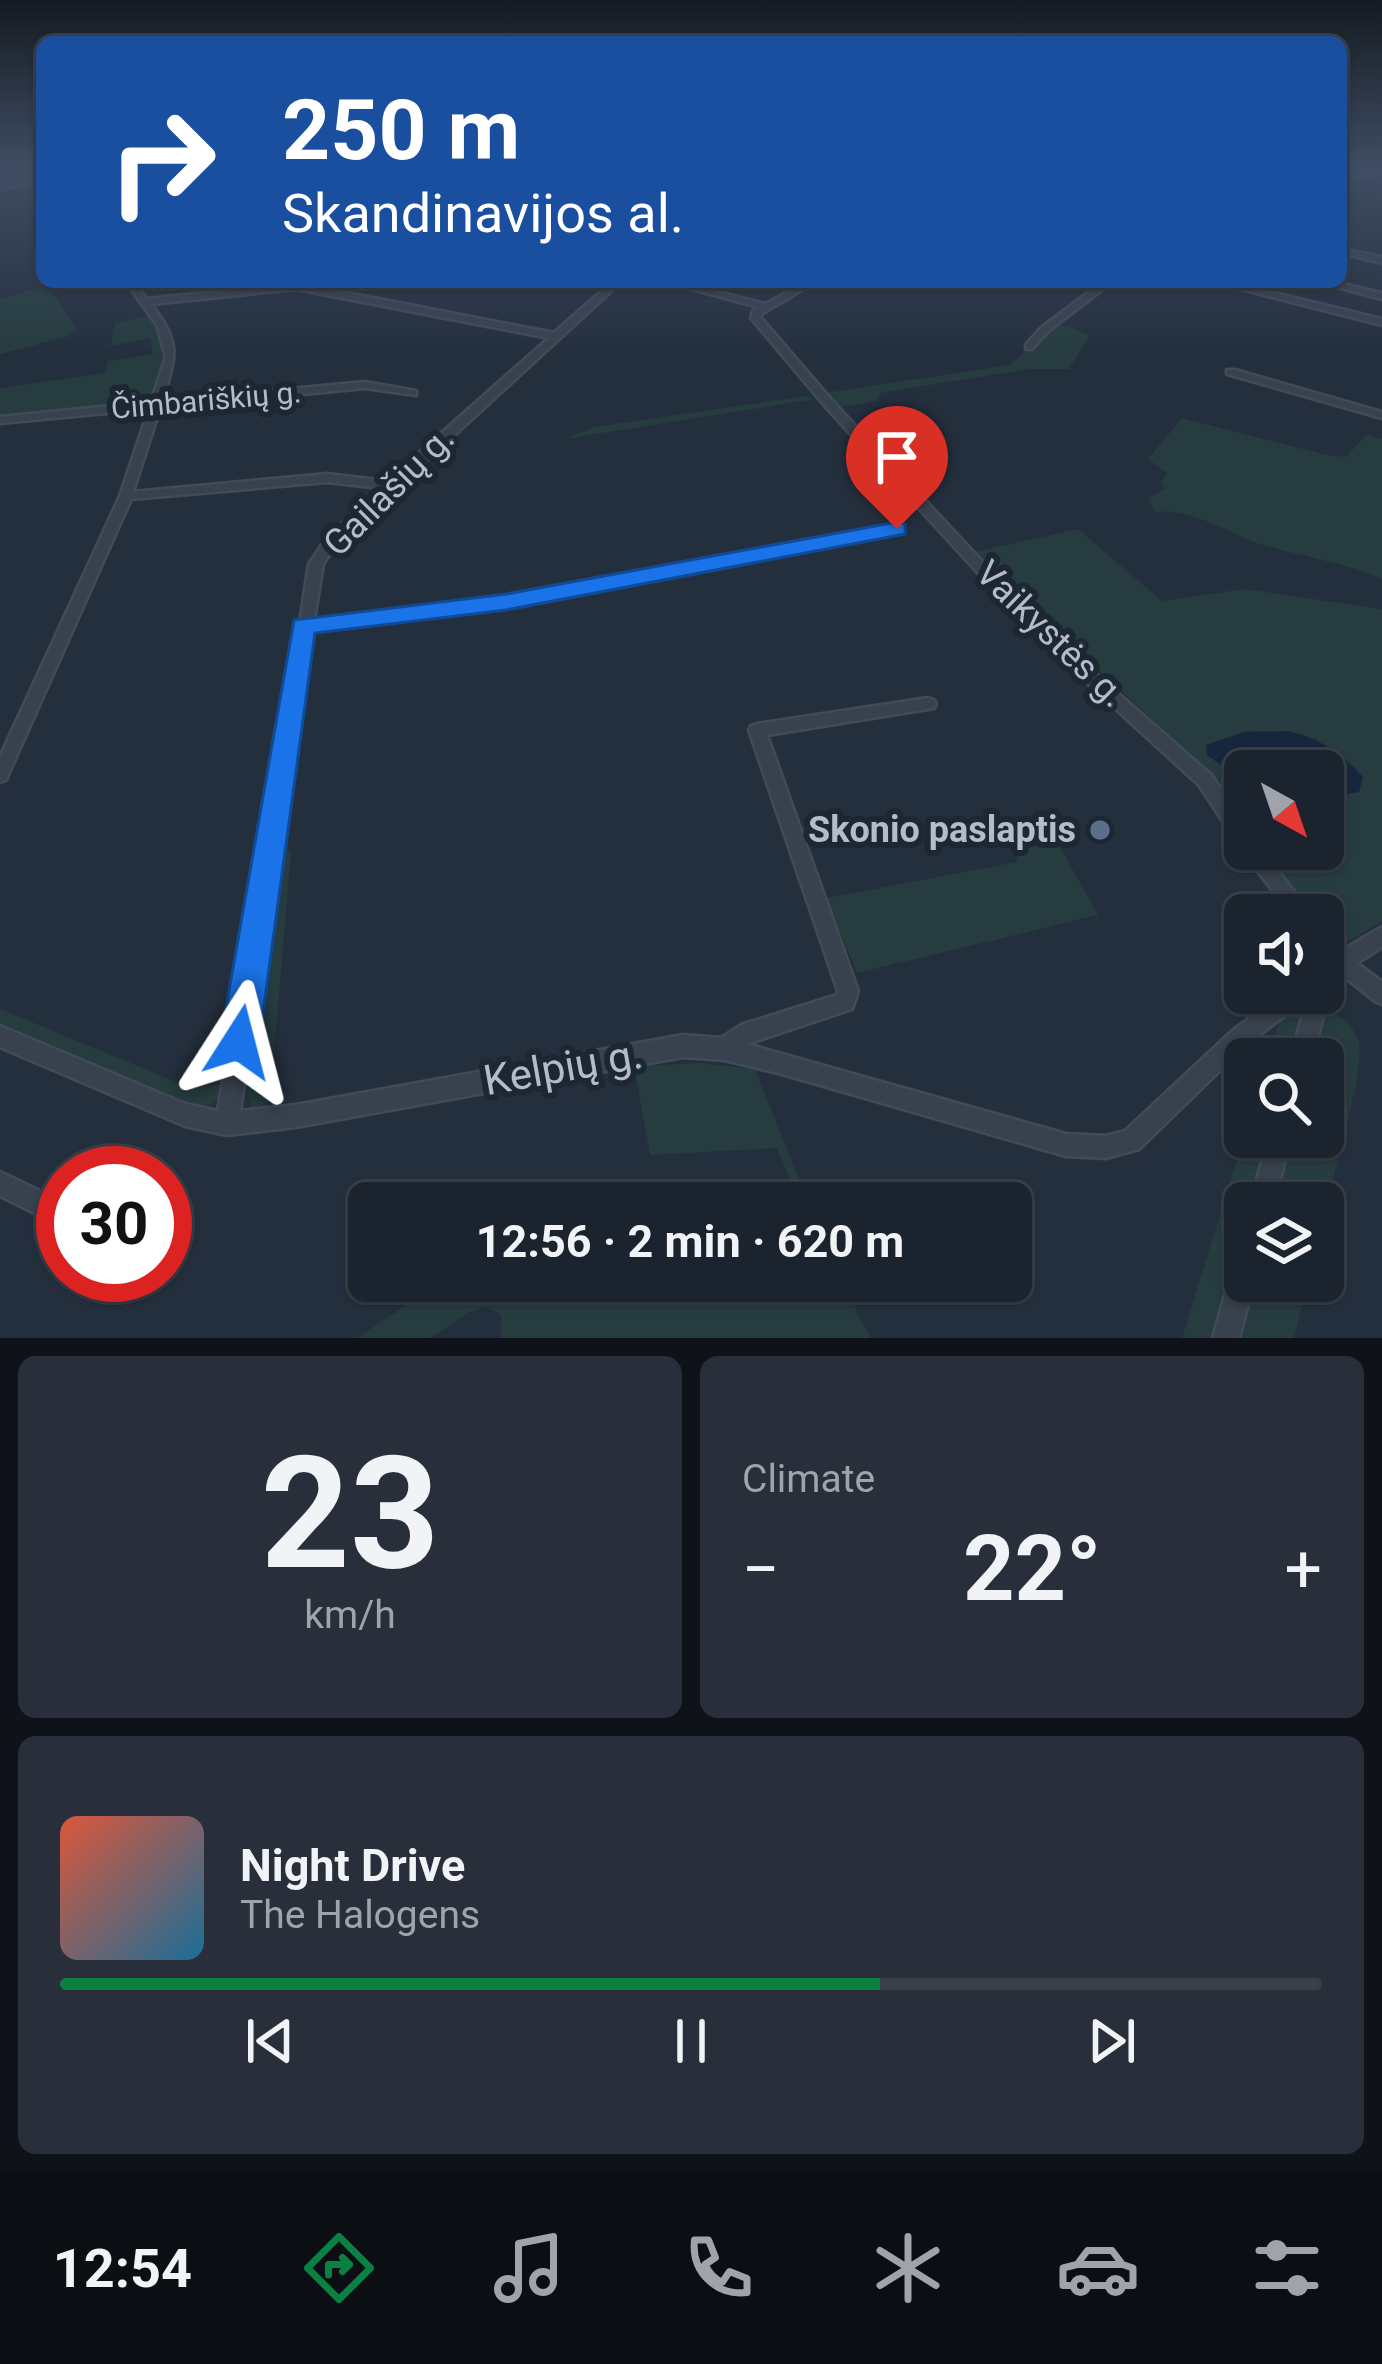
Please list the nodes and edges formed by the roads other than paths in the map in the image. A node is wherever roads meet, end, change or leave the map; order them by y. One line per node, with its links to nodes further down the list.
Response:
1 (1347, 252): 2 (street)
2 (1382, 260)
3 (135, 288): 13 (street)
4 (250, 288): 13 (street)
5 (300, 288): 16 (street)
6 (610, 288): 16 (street, Gailašių g.)
7 (692, 288): 14 (street)
8 (801, 288): 14 (street)
9 (1100, 288): 17 (street)
10 (1243, 288): 15 (street)
11 (1347, 288): 12 (street)
12 (1382, 296)
13 (147, 302): 20 (street)
14 (768, 307): 29 (street, Vaikystės g.)
15 (1382, 322)
16 (556, 336): 23 (street, Gailašių g.)
17 (1029, 347)
18 (1231, 372): 21 (street)
19 (412, 392): 20 (street, Čimbariškių g.)
20 (158, 405): 22 (street, Čimbariškių g.); 24 (street)
21 (1382, 415)
22 (0, 420)
23 (390, 485): 24 (street); 26 (street, Gailašių g.)
24 (126, 496): 28 (street)
25 (897, 529): 26 (street)
26 (303, 626): 39 (street, Gailašių g.)
27 (928, 704): 38 (street)
28 (0, 775)
29 (1224, 809)
30 (1267, 870): 31 (street)
31 (1286, 894)
32 (1382, 936): 33 (street)
33 (1344, 961)
34 (1344, 978): 35 (street)
35 (1382, 994)
36 (1271, 1014): 38 (street, Kelpių g.)
37 (0, 1036): 39 (street, Kelpių g.)
38 (725, 1049): 39 (street, Kelpių g.)
39 (227, 1124)
40 (0, 1184): 41 (street)
41 (36, 1202)
42 (1236, 1302): 43 (street)
43 (1226, 1338)

